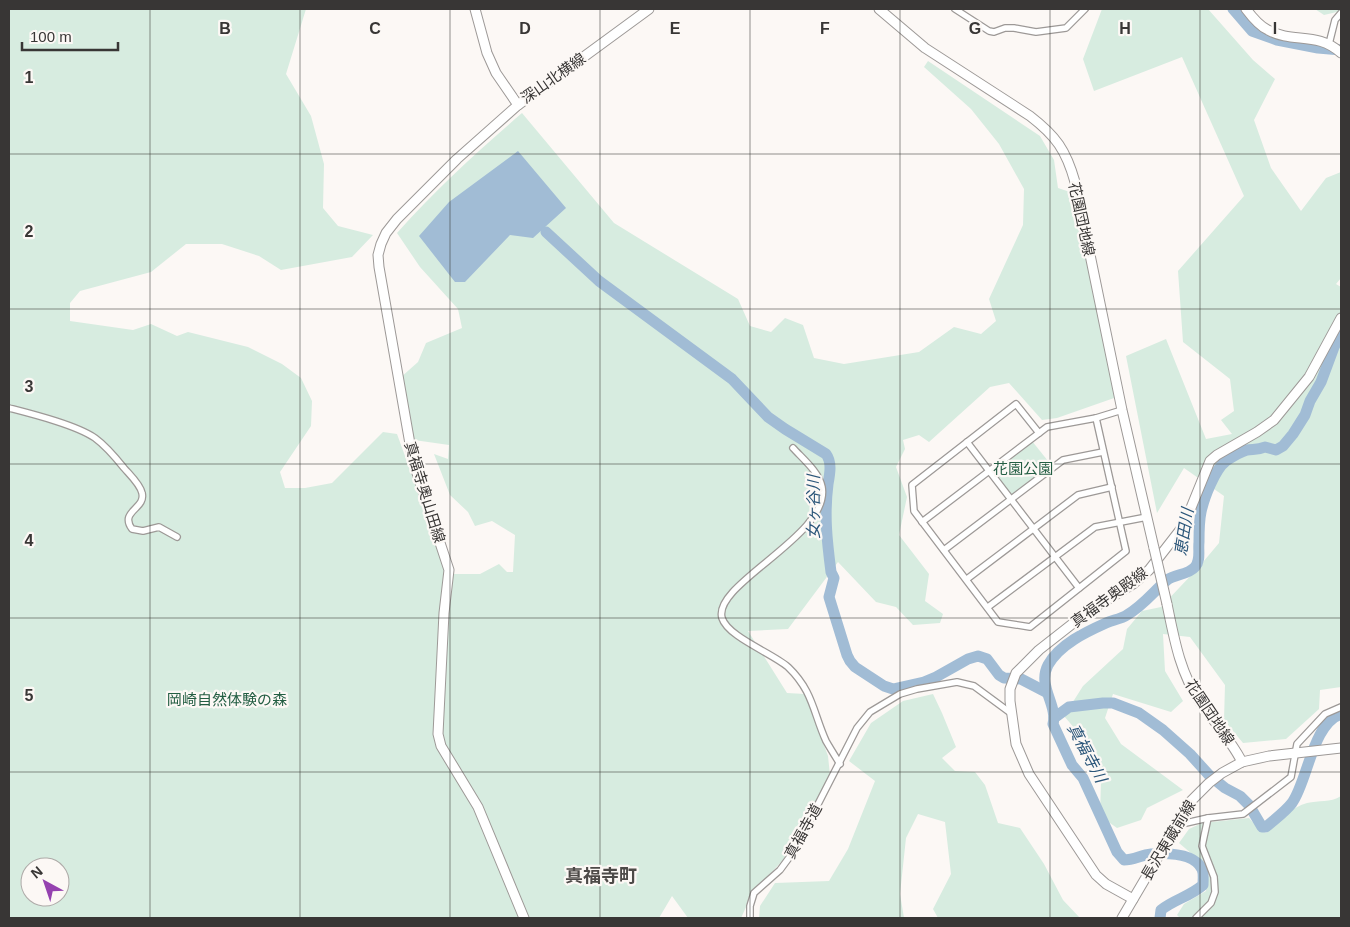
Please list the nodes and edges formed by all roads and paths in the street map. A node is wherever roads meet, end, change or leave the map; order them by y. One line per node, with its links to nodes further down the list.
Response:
1 (475, 9): 10 (street, 深山北横線)
2 (649, 9): 10 (street, 深山北横線)
3 (879, 9): 13 (street, 花園団地線)
4 (955, 9): 5 (street)
5 (1085, 9)
6 (1246, 9): 8 (street)
7 (1341, 13): 8 (street)
8 (1329, 44): 9 (street)
9 (1341, 53)
10 (518, 105): 41 (street, 真福寺奥山田線)
11 (1341, 318): 33 (street, 真福寺奥殿線)
12 (9, 408): 26 (street)
13 (1122, 410): 14 (street); 22 (street, 花園団地線)
14 (1096, 418): 15 (street); 18 (street)
15 (1039, 433): 16 (street); 19 (street)
16 (966, 442): 19 (street); 23 (street)
17 (793, 448): 37 (street)
18 (1104, 452): 20 (street); 21 (street)
19 (989, 471): 21 (street); 23 (street)
20 (1112, 486): 24 (street); 25 (street)
21 (1012, 500): 25 (street); 27 (street)
22 (1147, 517): 24 (street); 36 (street, 花園団地線, bridge)
23 (922, 522): 27 (street)
24 (1120, 523): 28 (street); 30 (street)
25 (1033, 528): 28 (street); 29 (street)
26 (177, 537)
27 (944, 550): 29 (street)
28 (1056, 557): 30 (street); 31 (street)
29 (967, 579): 31 (street)
30 (1079, 588): 31 (street)
31 (988, 607)
32 (1341, 707): 35 (street)
33 (1012, 714): 37 (street, 真福寺道); 40 (street, 真福寺奥殿線)
34 (1341, 748): 35 (street, 長沢東蔵前線)
35 (1298, 752): 36 (street, 長沢東蔵前線); 38 (street)
36 (1242, 762): 39 (street, 長沢東蔵前線)
37 (840, 764): 42 (street, 真福寺道)
38 (1208, 818): 39 (street); 44 (street)
39 (1174, 826): 40 (street, 長沢東蔵前線)
40 (1133, 899): 43 (street, 長沢東蔵前線)
41 (524, 918)
42 (750, 918)
43 (1122, 918)
44 (1196, 918)

